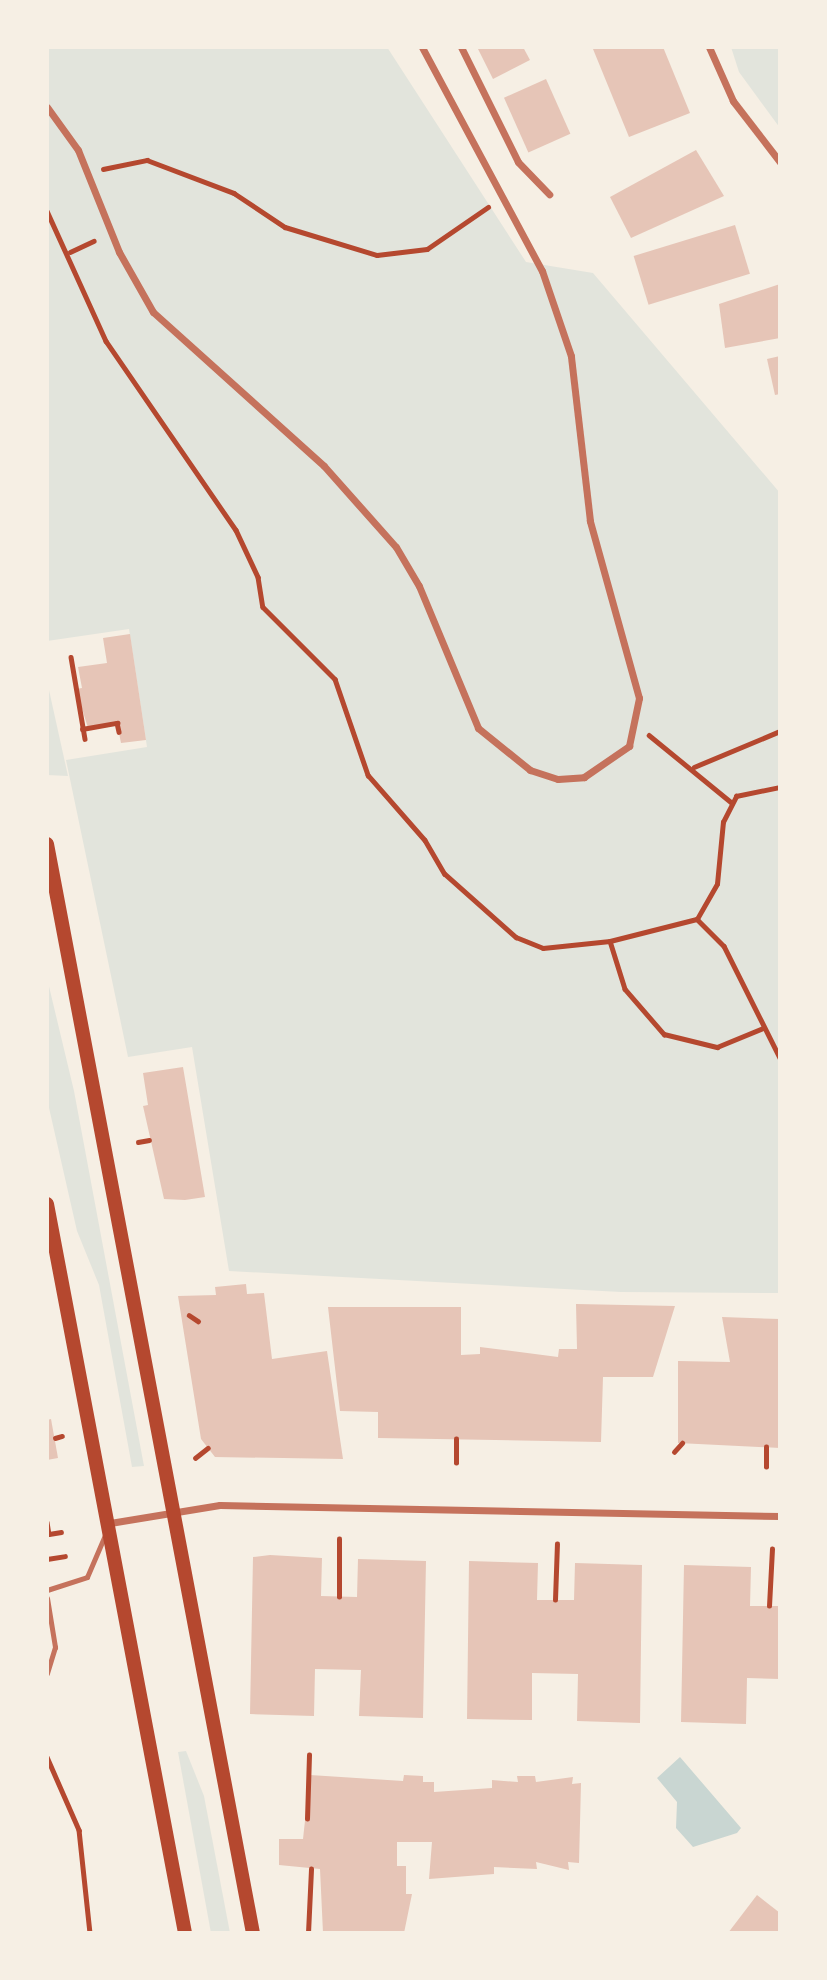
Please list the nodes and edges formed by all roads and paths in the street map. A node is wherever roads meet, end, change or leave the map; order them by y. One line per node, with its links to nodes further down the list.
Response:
1 (422, 47): 8 (street)
2 (461, 47): 7 (street)
3 (709, 47): 5 (street)
4 (47, 107): 6 (street)
5 (780, 162)
6 (89, 175): 8 (path); 10 (street)
7 (549, 194)
8 (501, 199): 13 (street)
9 (47, 211): 11 (path)
10 (112, 233): 11 (path); 13 (street)
11 (70, 252): 23 (path)
12 (71, 657): 14 (path)
13 (637, 726): 18 (path)
14 (82, 729): 16 (path); 17 (path)
15 (780, 731): 18 (path)
16 (119, 732)
17 (85, 739)
18 (694, 767): 20 (path)
19 (780, 787): 20 (path)
20 (732, 803): 22 (path)
21 (47, 844): 42 (main road)
22 (697, 919): 23 (path); 24 (path)
23 (610, 941): 24 (path)
24 (763, 1028): 25 (path)
25 (780, 1058)
26 (149, 1140): 27 (path)
27 (138, 1142)
28 (47, 1204): 29 (main road)
29 (53, 1257): 45 (main road)
30 (189, 1315): 31 (path)
31 (198, 1321)
32 (62, 1436): 33 (path)
33 (55, 1438)
34 (456, 1439): 40 (path)
35 (682, 1443): 38 (path)
36 (766, 1447): 41 (path)
37 (208, 1448): 39 (path)
38 (674, 1452)
39 (195, 1458)
40 (456, 1463)
41 (766, 1467)
42 (174, 1510): 43 (street); 45 (street); 64 (main road)
43 (780, 1516)
44 (47, 1522): 46 (path)
45 (110, 1523): 52 (lane); 63 (main road)
46 (61, 1532)
47 (340, 1539): 53 (path)
48 (557, 1544): 55 (path)
49 (772, 1549): 56 (path)
50 (65, 1556): 51 (path)
51 (47, 1559)
52 (47, 1590)
53 (339, 1597)
54 (47, 1598): 57 (lane)
55 (555, 1600)
56 (769, 1606)
57 (47, 1674)
58 (309, 1755): 60 (path)
59 (47, 1757): 62 (path)
60 (307, 1819)
61 (311, 1869): 65 (path)
62 (90, 1933)
63 (185, 1933)
64 (253, 1933)
65 (308, 1933)

